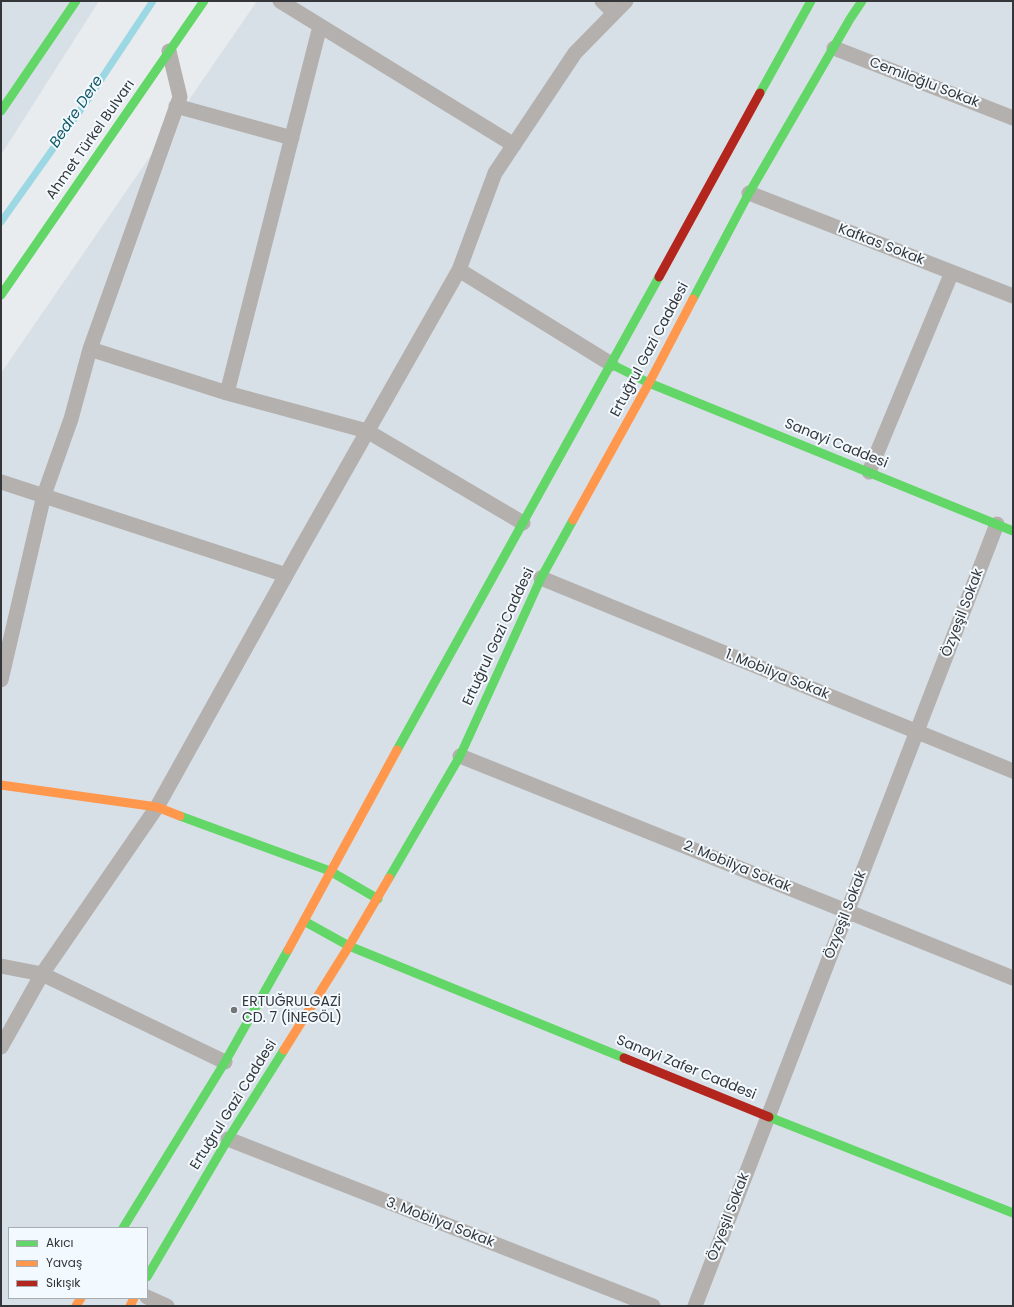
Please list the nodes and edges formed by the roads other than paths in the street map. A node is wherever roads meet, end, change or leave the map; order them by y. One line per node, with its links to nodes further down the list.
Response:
1 (76, 1): 13 (main road)
2 (204, 1): 11 (main road, Ahmet Türkel Bulvarı)
3 (280, 1): 9 (lane)
4 (602, 1): 8 (lane)
5 (626, 1): 8 (lane)
6 (811, 1): 23 (main road, Ertuğrul Gazi Caddesi)
7 (862, 1): 10 (main road, Ertuğrul Gazi Caddesi)
8 (614, 13): 16 (lane)
9 (320, 26): 15 (lane); 16 (lane)
10 (834, 48): 14 (lane, Cemiloğlu Sokak); 17 (main road, Ertuğrul Gazi Caddesi)
11 (169, 51): 12 (lane); 20 (main road, Ahmet Türkel Bulvarı)
12 (176, 106): 15 (lane); 22 (lane)
13 (1, 111)
14 (1013, 118)
15 (292, 138): 25 (lane)
16 (514, 145): 18 (lane)
17 (749, 193): 19 (lane, Kafkas Sokak); 24 (main road, Ertuğrul Gazi Caddesi)
18 (459, 270): 23 (lane); 26 (lane)
19 (952, 272): 21 (lane, Kafkas Sokak); 27 (lane)
20 (1, 294)
21 (1013, 296)
22 (90, 349): 25 (lane); 29 (lane)
23 (610, 364): 24 (main road, Sanayi Caddesi); 30 (main road, Ertuğrul Gazi Caddesi)
24 (649, 383): 27 (main road, Sanayi Caddesi); 34 (main road, Ertuğrul Gazi Caddesi)
25 (227, 393): 26 (lane)
26 (367, 431): 30 (lane); 33 (lane)
27 (870, 472): 31 (main road, Sanayi Caddesi)
28 (1, 482): 29 (lane)
29 (44, 495): 33 (lane); 35 (lane)
30 (523, 523): 41 (main road, Ertuğrul Gazi Caddesi)
31 (997, 524): 32 (main road, Sanayi Caddesi); 36 (lane, Özyeşil Sokak)
32 (1013, 531)
33 (286, 575): 40 (lane)
34 (541, 578): 36 (lane, 1. Mobilya Sokak); 37 (main road, Ertuğrul Gazi Caddesi)
35 (1, 680)
36 (917, 731): 38 (lane, 1. Mobilya Sokak); 43 (lane, Özyeşil Sokak)
37 (460, 756): 42 (main road, Ertuğrul Gazi Caddesi); 43 (lane, 2. Mobilya Sokak)
38 (1013, 771)
39 (1, 785): 40 (main road)
40 (157, 807): 41 (main road); 47 (lane)
41 (330, 870): 42 (main road); 44 (main road, Ertuğrul Gazi Caddesi)
42 (378, 899): 45 (main road, Ertuğrul Gazi Caddesi)
43 (847, 912): 48 (lane, 2. Mobilya Sokak); 51 (lane, Özyeşil Sokak)
44 (304, 921): 45 (main road, Sanayi Zafer Caddesi); 50 (main road, Ertuğrul Gazi Caddesi)
45 (349, 946): 51 (main road, Sanayi Zafer Caddesi); 52 (main road, Ertuğrul Gazi Caddesi)
46 (1, 966): 47 (lane)
47 (42, 974): 49 (lane); 50 (lane)
48 (1013, 978)
49 (1, 1047)
50 (225, 1062): 54 (main road, Ertuğrul Gazi Caddesi)
51 (768, 1116): 53 (main road, Sanayi Zafer Caddesi); 59 (lane, Özyeşil Sokak)
52 (228, 1139): 55 (main road, Ertuğrul Gazi Caddesi); 58 (lane, 3. Mobilya Sokak)
53 (1013, 1213)
54 (124, 1227)
55 (148, 1275)
56 (148, 1297): 57 (lane)
57 (167, 1306)
58 (653, 1306)
59 (695, 1306)

